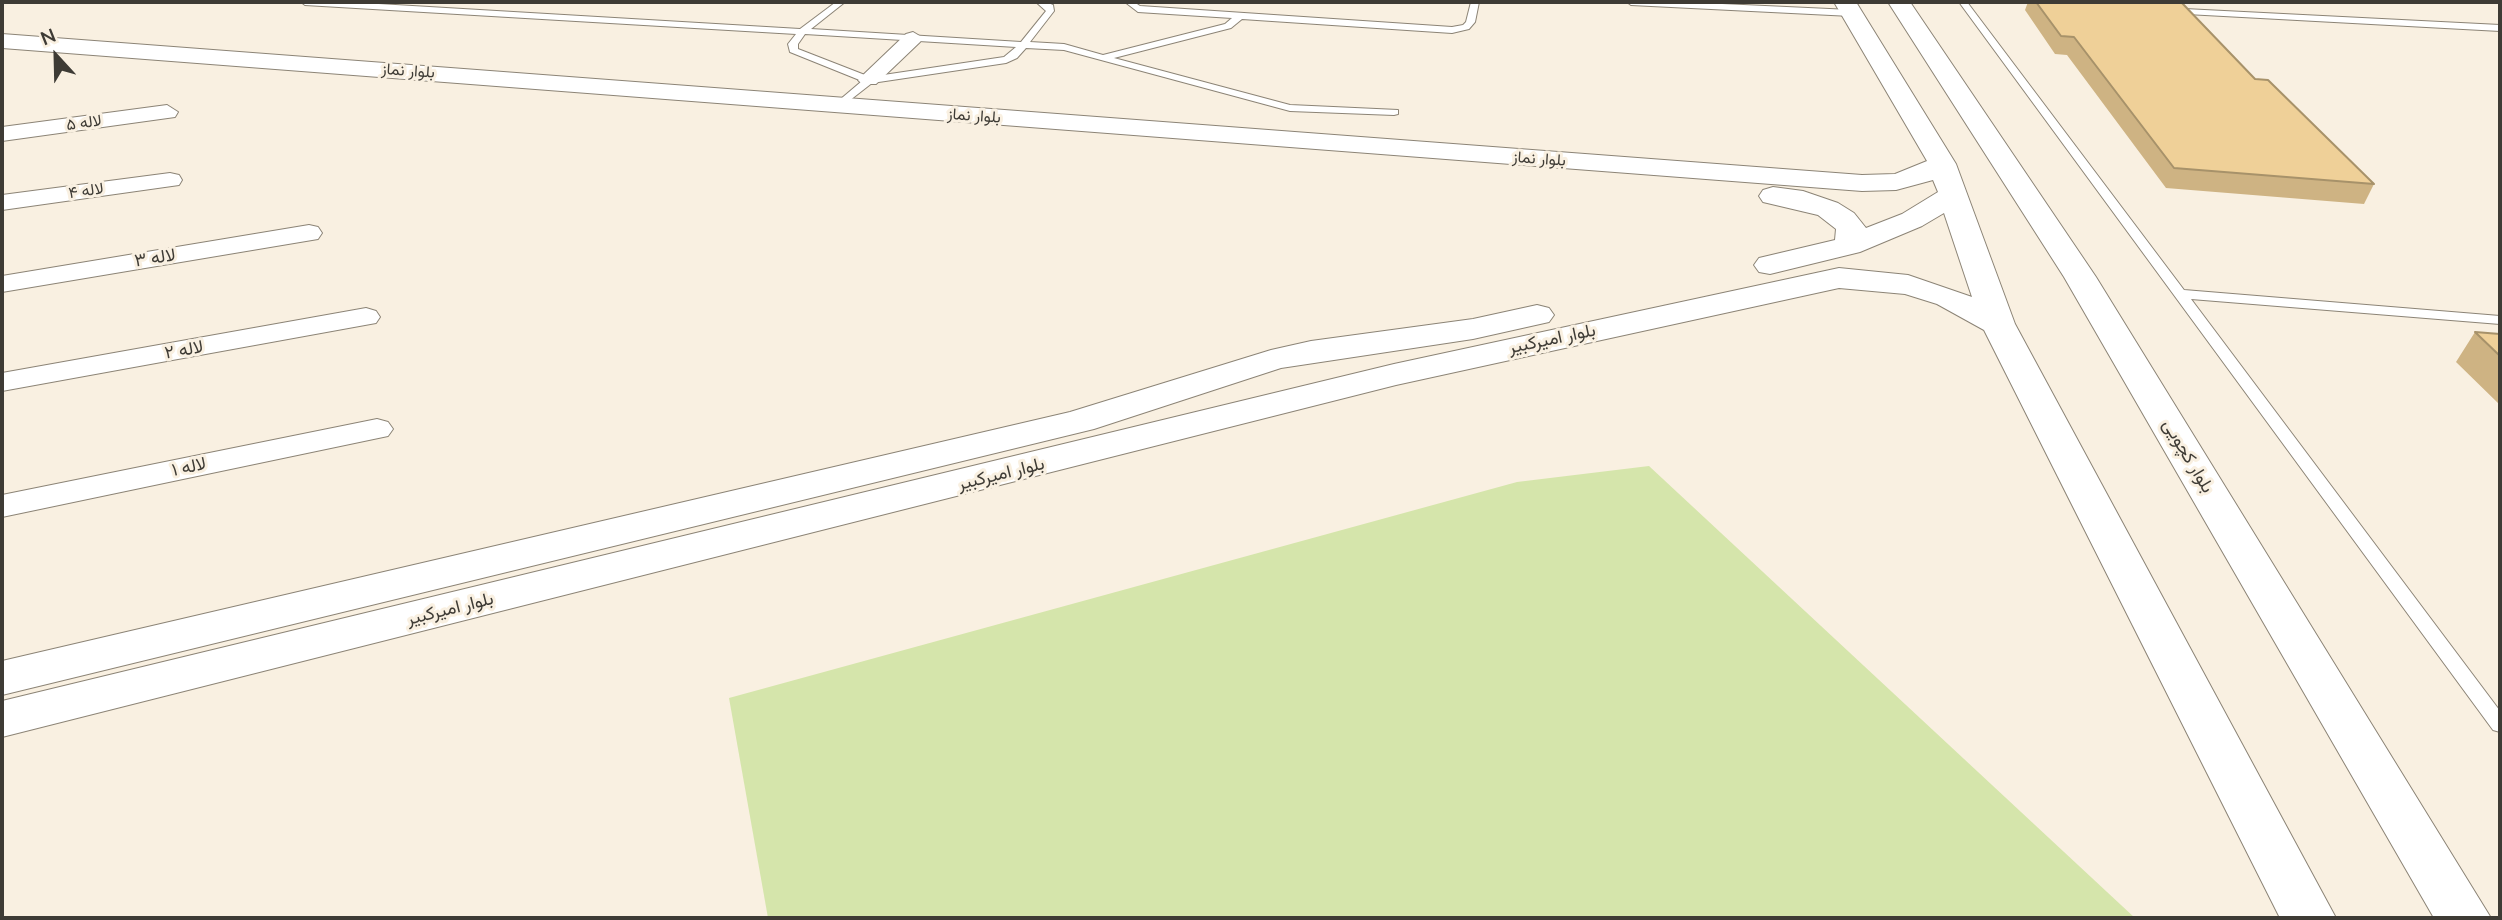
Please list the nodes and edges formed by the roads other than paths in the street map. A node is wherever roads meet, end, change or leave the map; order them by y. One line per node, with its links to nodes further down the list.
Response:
1 (305, 2): 11 (lane)
2 (436, 2): 11 (lane)
3 (841, 2): 15 (lane)
4 (1040, 2): 18 (lane)
5 (1129, 2): 13 (lane)
6 (1475, 2): 13 (lane)
7 (1631, 2): 9 (lane)
8 (1963, 2): 34 (lane)
9 (1853, 5): 28 (main road)
10 (1895, 6): 48 (main road, بلوار کچویی)
11 (425, 8): 15 (lane)
12 (2159, 9): 14 (lane)
13 (1240, 16): 19 (lane)
14 (2500, 28)
15 (803, 31): 16 (lane); 21 (lane)
16 (913, 38): 18 (lane); 21 (street)
17 (2, 41): 22 (main road, بلوار نماز)
18 (1024, 44): 19 (lane); 21 (lane)
19 (1105, 57): 24 (lane)
20 (2, 66): 26 (main road, بلوار نماز)
21 (869, 80): 22 (lane)
22 (840, 105): 26 (main road, بلوار نماز)
23 (167, 112): 25 (street, لاله ۵)
24 (1394, 112)
25 (2, 134)
26 (1150, 141): 27 (main road, بلوار نماز)
27 (1210, 146): 28 (main road, بلوار نماز); 32 (main road, بلوار نماز)
28 (1948, 179): 32 (main road, بلوار امیرکبیر); 37 (main road)
29 (170, 180): 30 (street, لاله ۴)
30 (2, 203)
31 (309, 233): 33 (street, لاله ۳)
32 (1849, 246): 38 (main road, بلوار امیرکبیر)
33 (2, 284)
34 (2180, 294): 36 (lane); 46 (lane)
35 (366, 317): 40 (street, لاله ۲)
36 (2500, 320)
37 (1998, 324): 39 (main road, بلوار امیرکبیر); 47 (main road)
38 (1360, 344): 39 (main road); 43 (main road, بلوار امیرکبیر)
39 (1394, 375): 43 (main road, بلوار امیرکبیر)
40 (2, 382)
41 (377, 429): 42 (street, لاله ۱)
42 (2, 506)
43 (498, 579): 44 (main road, بلوار امیرکبیر); 45 (main road, بلوار امیرکبیر)
44 (2, 678)
45 (2, 719)
46 (2500, 725)
47 (2308, 918)
48 (2463, 918)

